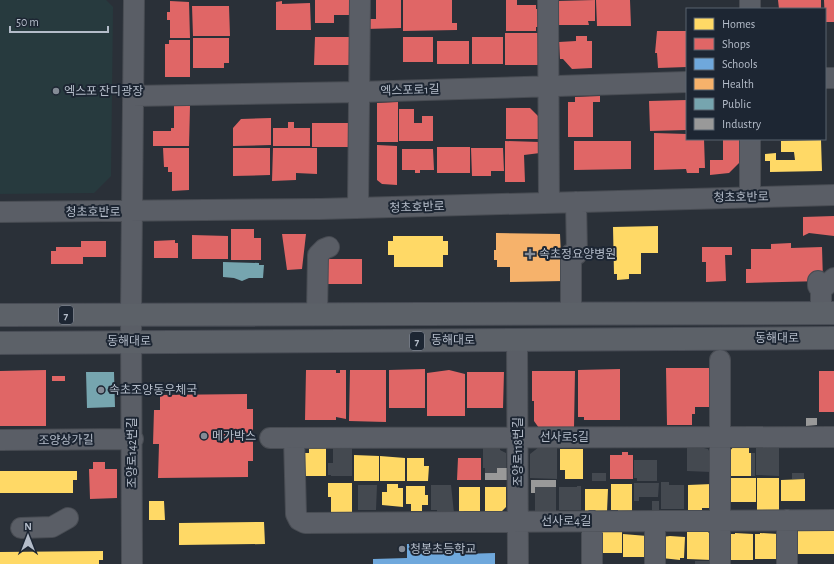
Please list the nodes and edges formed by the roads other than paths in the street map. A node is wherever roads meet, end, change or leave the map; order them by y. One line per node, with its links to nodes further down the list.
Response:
1 (134, 0): 7 (street, 조양로142번길)
2 (360, 0): 6 (street)
3 (548, 0): 5 (street)
4 (686, 82): 5 (street, 엑스포로1길)
5 (550, 86): 6 (street, 엑스포로1길); 12 (street)
6 (359, 92): 7 (street, 엑스포로1길); 13 (street)
7 (133, 96): 15 (street, 조양로142번길)
8 (750, 140): 10 (street)
9 (834, 195): 10 (street, 청초호반로)
10 (750, 197): 11 (street, 청초호반로)
11 (576, 202): 12 (street, 청초호반로); 20 (street)
12 (549, 203): 13 (street, 청초호반로)
13 (358, 208): 15 (street, 청초호반로)
14 (0, 212): 15 (street, 청초호반로)
15 (132, 212): 22 (street, 조양로142번길)
16 (329, 247): 19 (street)
17 (824, 283): 18 (street)
18 (828, 313): 20 (main road, 동해대로 / 7)
19 (317, 314): 20 (main road, 동해대로 / 7); 22 (main road, 동해대로 / 7)
20 (572, 314)
21 (0, 315): 22 (main road, 동해대로 / 7)
22 (131, 315): 25 (street, 조양로142번길)
23 (834, 338): 24 (main road, 동해대로 / 7)
24 (517, 340): 25 (main road, 동해대로 / 7); 28 (street, 조양로118번길)
25 (132, 341): 26 (main road, 동해대로 / 7); 33 (street, 조양로142번길)
26 (0, 343)
27 (720, 360): 29 (street)
28 (517, 437): 29 (street, 선사로5길); 32 (street, 선사로5길); 41 (street, 조양로118번길)
29 (720, 437): 30 (street, 선사로5길); 40 (street)
30 (834, 437)
31 (270, 438): 32 (street, 선사로5길)
32 (294, 438): 41 (street, 선사로4길)
33 (133, 439): 34 (street, 조양상가길); 43 (street, 조양로142번길)
34 (0, 440)
35 (68, 518): 42 (street)
36 (787, 520): 37 (street, 선사로4길); 40 (street, 선사로4길); 48 (street)
37 (834, 520)
38 (592, 521): 39 (street, 선사로4길); 41 (street, 선사로4길); 45 (street)
39 (655, 521): 40 (street, 선사로4길); 46 (street)
40 (719, 521): 47 (street)
41 (518, 522): 44 (street, 조양로118번길)
42 (21, 528)
43 (132, 564)
44 (518, 564)
45 (592, 564)
46 (655, 564)
47 (720, 564)
48 (787, 564)

